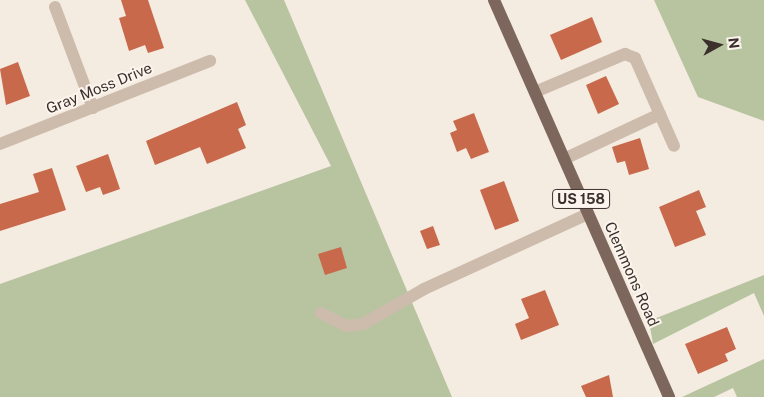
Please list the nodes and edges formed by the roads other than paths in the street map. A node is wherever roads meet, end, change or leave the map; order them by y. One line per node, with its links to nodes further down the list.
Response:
1 (494, 0): 4 (main road, Clemmons Road / US 158)
2 (55, 7): 5 (street)
3 (210, 61): 5 (street, Gray Moss Drive)
4 (534, 92): 6 (street); 9 (main road, Clemmons Road / US 158)
5 (93, 108): 7 (street, Gray Moss Drive)
6 (660, 114): 8 (street); 9 (street)
7 (0, 144)
8 (674, 146)
9 (564, 159): 10 (main road, Clemmons Road / US 158)
10 (588, 214): 11 (street); 12 (main road, Clemmons Road / US 158)
11 (321, 313)
12 (669, 397)

